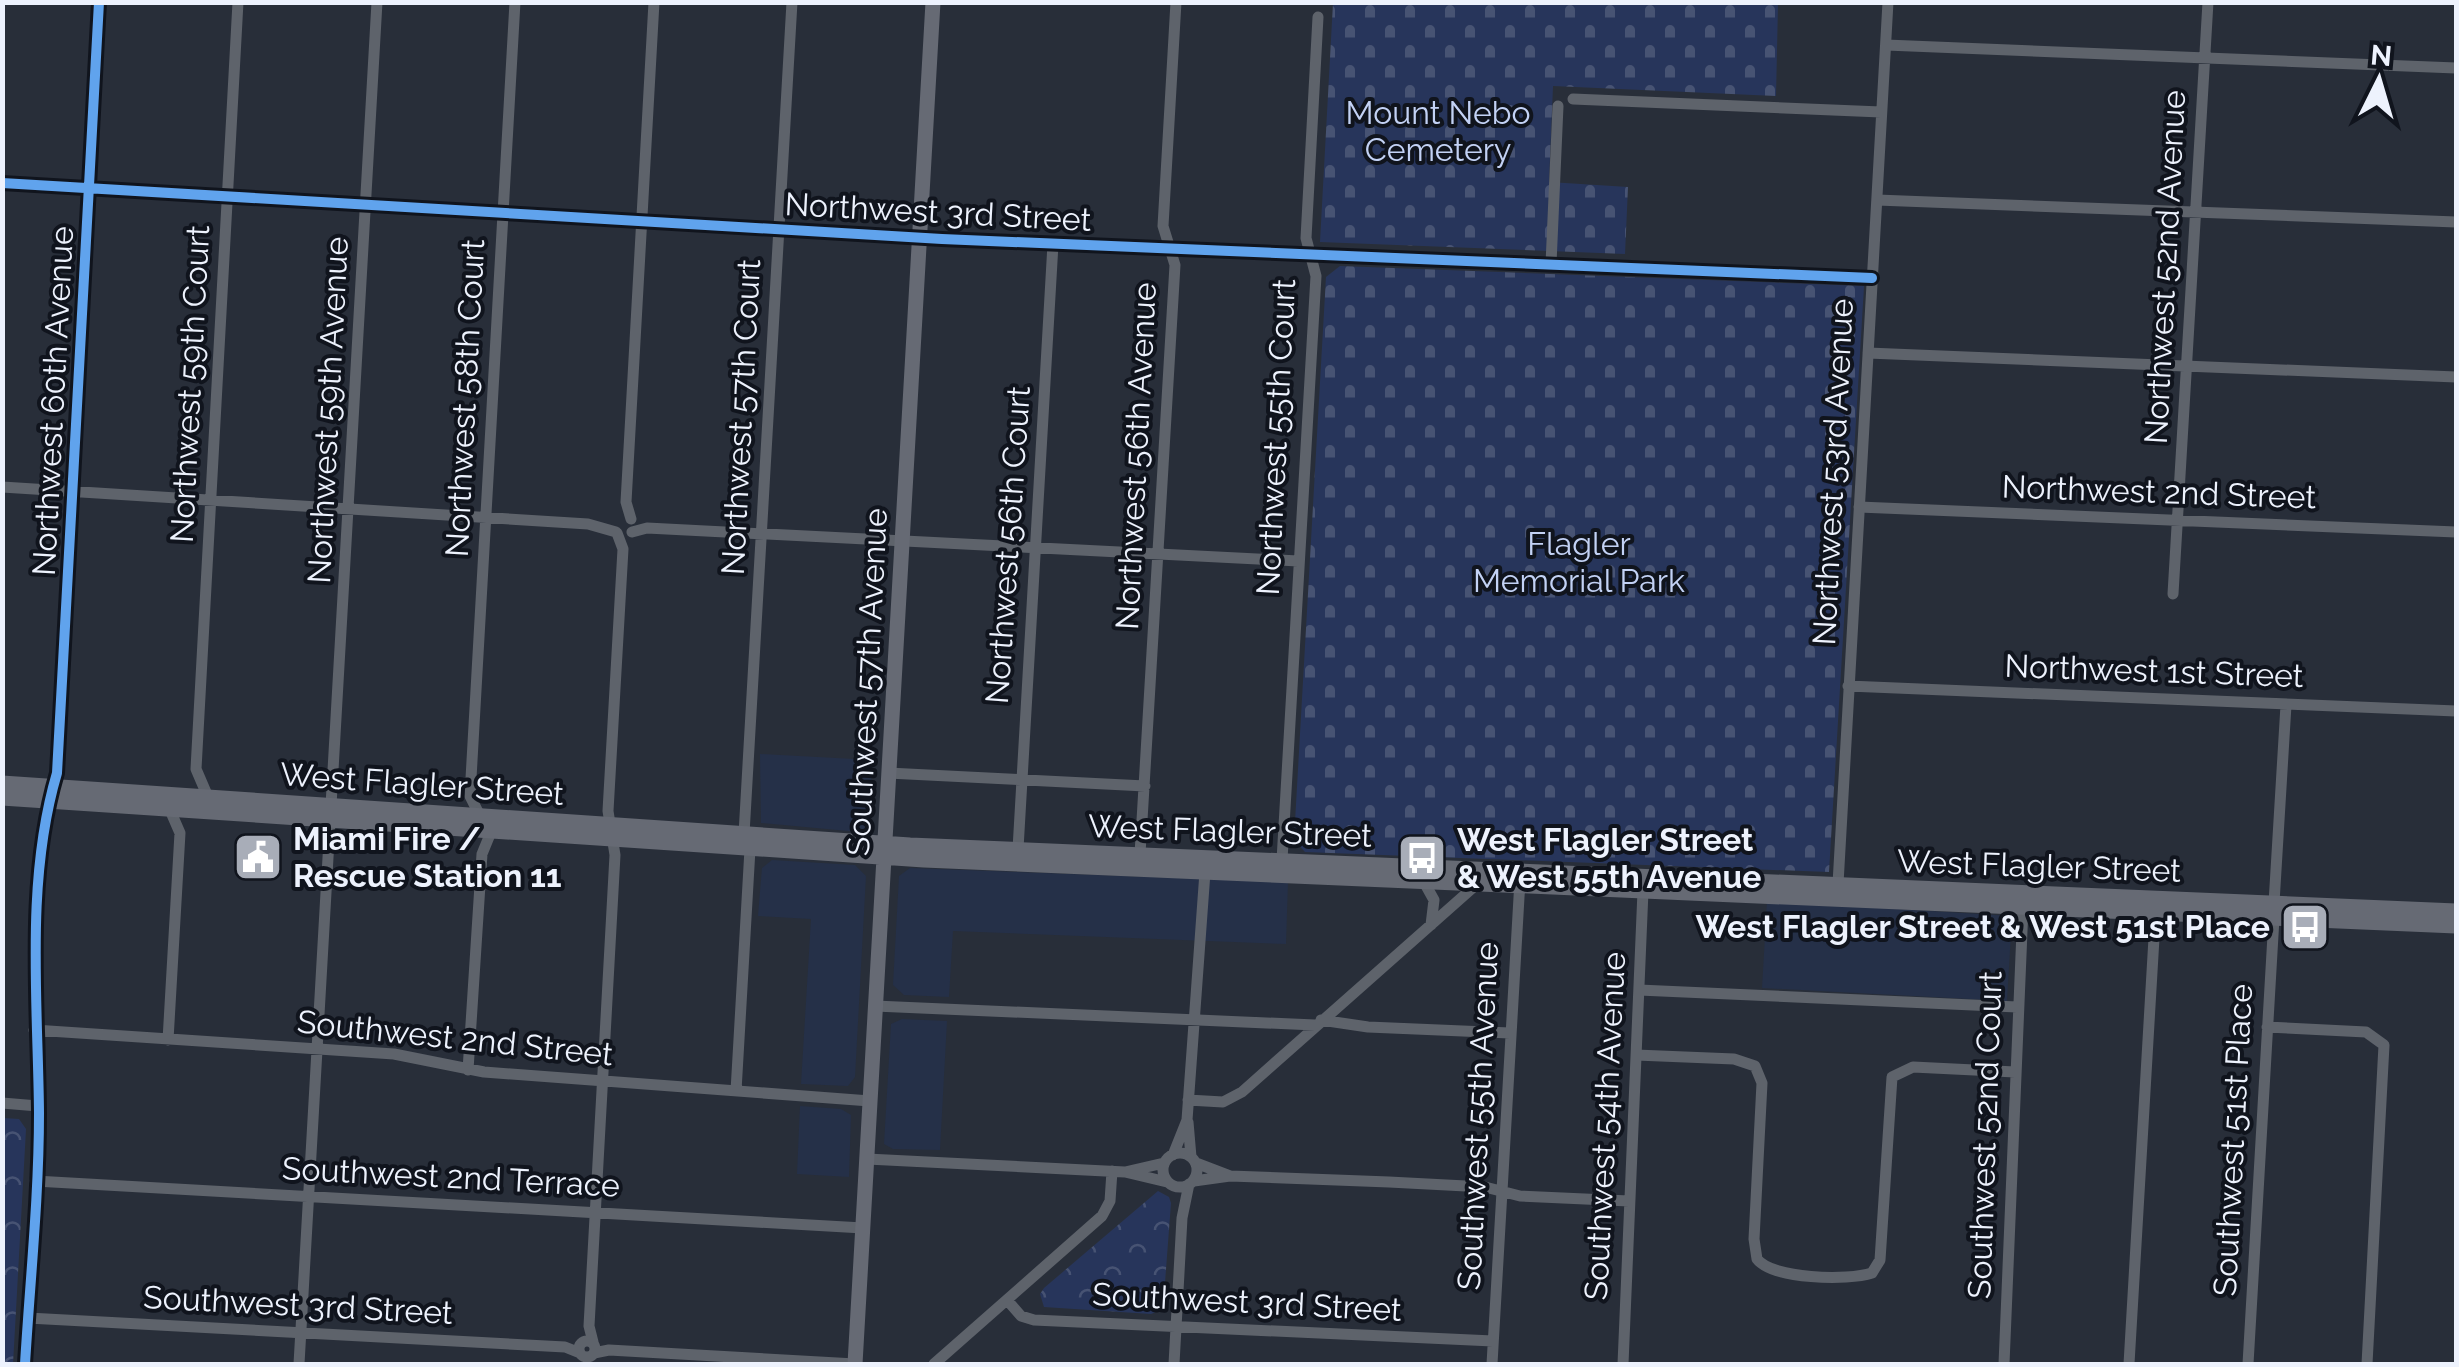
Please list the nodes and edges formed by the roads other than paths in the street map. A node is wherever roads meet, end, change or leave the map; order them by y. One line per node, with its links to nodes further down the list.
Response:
1 (99, 2): 19 (street, Northwest 60th Avenue)
2 (238, 2): 20 (street, Northwest 59th Court)
3 (377, 2): 22 (street, Northwest 59th Avenue)
4 (515, 2): 24 (street, Northwest 58th Court)
5 (654, 2): 25 (street)
6 (792, 2): 27 (street, Northwest 57th Court)
7 (933, 2): 28 (main road, Southwest 57th Avenue)
8 (1176, 2): 30 (street, Northwest 56th Avenue)
9 (1888, 2): 12 (street, Northwest 53rd Avenue)
10 (2208, 2): 13 (street, Northwest 52nd Avenue)
11 (1318, 16): 31 (street, Northwest 55th Court)
12 (1886, 45): 13 (street); 17 (street, Northwest 53rd Avenue)
13 (2204, 58): 14 (street); 23 (street, Northwest 52nd Avenue)
14 (2456, 68)
15 (1573, 99): 17 (street)
16 (1558, 106): 32 (street)
17 (1882, 112): 21 (street, Northwest 53rd Avenue)
18 (2, 183): 19 (street, Northwest 3rd Street)
19 (89, 188): 20 (street, Northwest 3rd Street); 38 (street, Northwest 60th Avenue)
20 (228, 196): 22 (street, Northwest 3rd Street); 39 (street, Northwest 59th Court)
21 (1877, 200): 23 (street); 33 (street, Northwest 53rd Avenue)
22 (366, 204): 24 (street, Northwest 3rd Street); 41 (street, Northwest 59th Avenue)
23 (2195, 212): 26 (street); 35 (street, Northwest 52nd Avenue)
24 (504, 213): 25 (street, Northwest 3rd Street); 42 (street, Northwest 58th Court)
25 (641, 221): 27 (street, Northwest 3rd Street); 44 (street)
26 (2456, 222)
27 (779, 230): 28 (street, Northwest 3rd Street); 46 (street, Northwest 57th Court)
28 (921, 238): 29 (street, Northwest 3rd Street); 47 (main road, Southwest 57th Avenue)
29 (1054, 244): 30 (street, Northwest 3rd Street); 48 (street, Northwest 56th Court)
30 (1170, 248): 31 (street, Northwest 3rd Street); 49 (street, Northwest 56th Avenue)
31 (1310, 254): 32 (street, Northwest 3rd Street); 50 (street, Northwest 55th Court)
32 (1551, 264): 33 (street, Northwest 3rd Street)
33 (1872, 278): 34 (street, Northwest 53rd Avenue)
34 (1868, 353): 35 (street); 40 (street, Northwest 53rd Avenue)
35 (2186, 366): 36 (street); 43 (street, Northwest 52nd Avenue)
36 (2456, 377)
37 (2, 487): 38 (street)
38 (73, 491): 39 (street); 60 (street, Northwest 60th Avenue)
39 (211, 500): 41 (street); 55 (street, Northwest 59th Court)
40 (1859, 507): 43 (street, Northwest 2nd Street); 52 (street, Northwest 53rd Avenue)
41 (349, 509): 42 (street); 67 (street, Northwest 59th Avenue)
42 (486, 518): 44 (street); 62 (street, Northwest 58th Court)
43 (2178, 520): 45 (street, Northwest 2nd Street); 51 (street, Northwest 52nd Avenue)
44 (624, 526): 46 (street); 71 (street)
45 (2456, 532)
46 (762, 535): 47 (street); 73 (street, Northwest 57th Court)
47 (903, 544): 48 (street); 56 (main road, Southwest 57th Avenue)
48 (1036, 551): 49 (street); 57 (street, Northwest 56th Court)
49 (1158, 555): 50 (street); 59 (street, Northwest 56th Avenue)
50 (1298, 562): 79 (street, Northwest 55th Court)
51 (2173, 594)
52 (1848, 686): 53 (street, Northwest 1st Street); 88 (street, Northwest 53rd Avenue)
53 (2286, 705): 54 (street, Northwest 1st Street); 91 (street, Southwest 51st Place)
54 (2456, 712)
55 (196, 770): 61 (street, Northwest 59th Court); 63 (street, Northwest 59th Court)
56 (888, 773): 57 (street); 75 (main road, Southwest 57th Avenue)
57 (1021, 781): 59 (street); 74 (street, Northwest 56th Court)
58 (2, 783): 60 (main road, West Flagler Street)
59 (1145, 786): 77 (street, Northwest 56th Avenue)
60 (51, 794): 61 (main road, West Flagler Street); 64 (main road, West Flagler Street); 65 (main road, West Flagler Street); 105 (street, Northwest 60th Avenue)
61 (183, 795): 63 (main road, West Flagler Street)
62 (470, 796): 68 (street, Northwest 58th Court); 69 (street, Northwest 58th Court)
63 (208, 797): 67 (main road, West Flagler Street)
64 (2, 798)
65 (170, 810): 66 (main road, West Flagler Street); 72 (street)
66 (192, 812): 67 (main road, West Flagler Street); 72 (street)
67 (331, 813): 68 (main road, West Flagler Street); 69 (main road, West Flagler Street); 108 (street, Northwest 59th Avenue)
68 (459, 814): 69 (main road, West Flagler Street)
69 (477, 823): 70 (main road, West Flagler Street); 71 (main road, West Flagler Street); 76 (street, Northwest 58th Court)
70 (491, 832): 71 (main road, West Flagler Street); 76 (street)
71 (611, 832): 73 (main road, West Flagler Street); 112 (street)
72 (180, 834): 107 (street)
73 (747, 842): 75 (main road, West Flagler Street); 113 (street, Northwest 57th Court)
74 (1018, 849): 75 (main road, West Flagler Street); 77 (main road, West Flagler Street)
75 (884, 851): 80 (main road, West Flagler Street); 100 (main road, Southwest 57th Avenue)
76 (482, 854): 110 (street)
77 (1140, 854): 78 (main road, West Flagler Street); 80 (main road)
78 (1231, 858): 79 (main road, West Flagler Street); 82 (main road)
79 (1282, 860): 81 (main road, West Flagler Street)
80 (1112, 868): 82 (main road, West Flagler Street)
81 (1500, 870): 83 (main road, West Flagler Street); 85 (main road)
82 (1205, 872): 84 (main road, West Flagler Street); 102 (street)
83 (1520, 878): 85 (main road, West Flagler Street); 86 (main road, West Flagler Street); 87 (main road, West Flagler Street); 106 (street, Southwest 55th Avenue)
84 (1424, 882): 85 (main road, West Flagler Street); 95 (street)
85 (1477, 884): 95 (street)
86 (1708, 887): 87 (main road, West Flagler Street); 88 (main road, West Flagler Street); 88 (main road, West Flagler Street)
87 (1643, 891): 99 (street, Southwest 54th Avenue)
88 (1838, 892): 89 (main road, West Flagler Street); 90 (main road, West Flagler Street)
89 (2066, 894): 90 (main road); 91 (main road, West Flagler Street)
90 (2023, 907): 92 (main road, West Flagler Street); 101 (street, Southwest 52nd Court)
91 (2274, 910): 93 (main road, West Flagler Street); 94 (main road, West Flagler Street); 96 (main road, West Flagler Street); 104 (street, Southwest 51st Place)
92 (2143, 912): 93 (main road, West Flagler Street); 98 (street)
93 (2165, 913): 98 (street)
94 (2456, 914): 96 (main road)
95 (1431, 925): 103 (street)
96 (2439, 925): 97 (main road, West Flagler Street)
97 (2456, 926)
98 (2154, 938): 147 (street)
99 (1639, 990): 101 (street); 109 (street, Southwest 54th Avenue)
100 (875, 1006): 102 (street); 114 (main road, Southwest 57th Avenue)
101 (2017, 1007): 111 (street, Southwest 52nd Court)
102 (1193, 1019): 103 (street); 115 (street)
103 (1318, 1023): 106 (street); 115 (street)
104 (2267, 1027): 148 (street, Southwest 51st Place); 149 (street)
105 (34, 1030): 107 (street, Southwest 2nd Street); 117 (street, Northwest 60th Avenue)
106 (1510, 1033): 127 (street, Southwest 55th Avenue)
107 (168, 1040): 108 (street, Southwest 2nd Street)
108 (316, 1050): 110 (street, Southwest 2nd Street); 128 (street, Northwest 59th Avenue)
109 (1636, 1055): 111 (street); 129 (street, Southwest 54th Avenue)
110 (468, 1070): 112 (street, Southwest 2nd Street)
111 (2015, 1072): 146 (street, Southwest 52nd Court)
112 (603, 1082): 113 (street, Southwest 2nd Street); 130 (street)
113 (736, 1092): 114 (street, Southwest 2nd Street)
114 (870, 1100): 119 (main road, Southwest 57th Avenue)
115 (1188, 1100): 118 (street)
116 (2, 1103): 117 (street)
117 (38, 1106): 124 (street, Northwest 60th Avenue)
118 (1187, 1120): 120 (street); 121 (street)
119 (867, 1159): 122 (street); 132 (main road, Southwest 57th Avenue)
120 (1168, 1159): 121 (street); 122 (street); 126 (street)
121 (1193, 1160): 123 (street); 125 (street)
122 (1118, 1171): 126 (street); 133 (street)
123 (1230, 1176): 125 (street); 127 (street)
124 (35, 1182): 128 (street, Southwest 2nd Terrace); 134 (street, Northwest 60th Avenue)
125 (1191, 1182): 126 (street); 131 (street)
126 (1170, 1184): 131 (street)
127 (1501, 1192): 129 (street); 137 (street, Southwest 55th Avenue)
128 (308, 1197): 130 (street, Southwest 2nd Terrace); 136 (street, Northwest 59th Avenue)
129 (1628, 1202): 145 (street, Southwest 54th Avenue)
130 (595, 1213): 132 (street, Southwest 2nd Terrace); 138 (street)
131 (1182, 1218): 135 (street)
132 (864, 1228): 141 (main road, Southwest 57th Avenue)
133 (1008, 1300): 135 (street, Southwest 3rd Street); 142 (street)
134 (28, 1318): 136 (street, Southwest 3rd Street); 139 (street, Northwest 60th Avenue)
135 (1176, 1326): 137 (street, Southwest 3rd Street); 143 (street)
136 (301, 1333): 138 (street, Southwest 3rd Street); 140 (street, Northwest 59th Avenue)
137 (1493, 1341): 144 (street, Southwest 55th Avenue)
138 (587, 1352): 141 (street, Southwest 3rd Street)
139 (25, 1364)
140 (299, 1364)
141 (855, 1364)
142 (934, 1364)
143 (1174, 1364)
144 (1492, 1364)
145 (1623, 1364)
146 (2004, 1364)
147 (2128, 1364)
148 (2248, 1364)
149 (2366, 1364)

